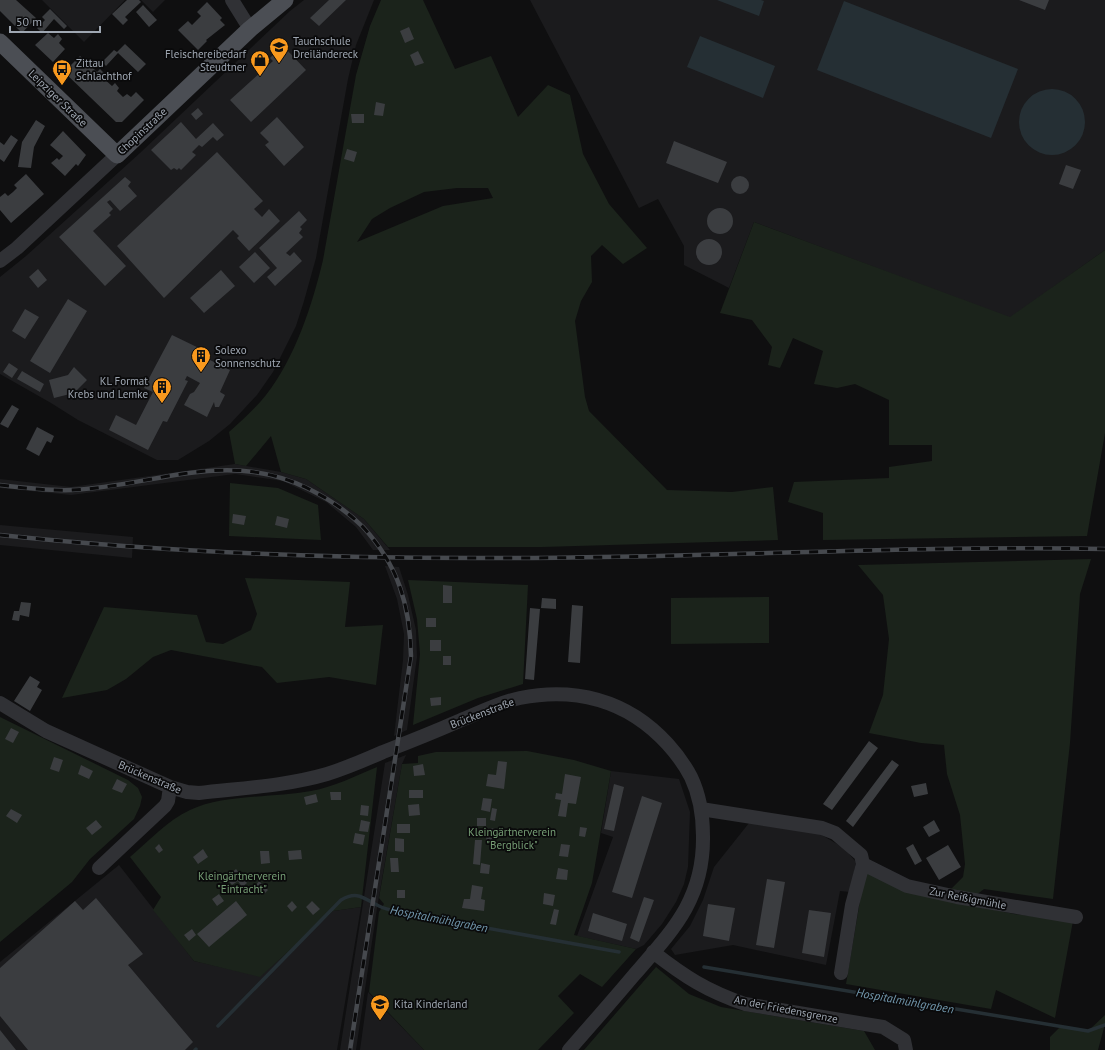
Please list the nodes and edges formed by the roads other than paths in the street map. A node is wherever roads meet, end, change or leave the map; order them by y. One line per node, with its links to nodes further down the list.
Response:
1 (232, 0): 3 (street)
2 (285, 0): 3 (main road, Chopinstraße)
3 (250, 29): 5 (main road, Chopinstraße)
4 (0, 42): 5 (main road, Leipziger Straße)
5 (116, 155): 6 (street, Chopinstraße)
6 (0, 262)
7 (0, 703): 8 (street, Brückenstraße)
8 (170, 787): 9 (street, Brückenstraße); 11 (street)
9 (702, 809): 10 (street, Zur Reißigmühle); 13 (street, Brückenstraße)
10 (863, 864): 12 (street, Zur Reißigmühle); 14 (street)
11 (99, 868)
12 (1076, 917)
13 (653, 952): 15 (street, Brückenstraße); 16 (street, An der Friedensgrenze)
14 (841, 973)
15 (569, 1050)
16 (906, 1050)

